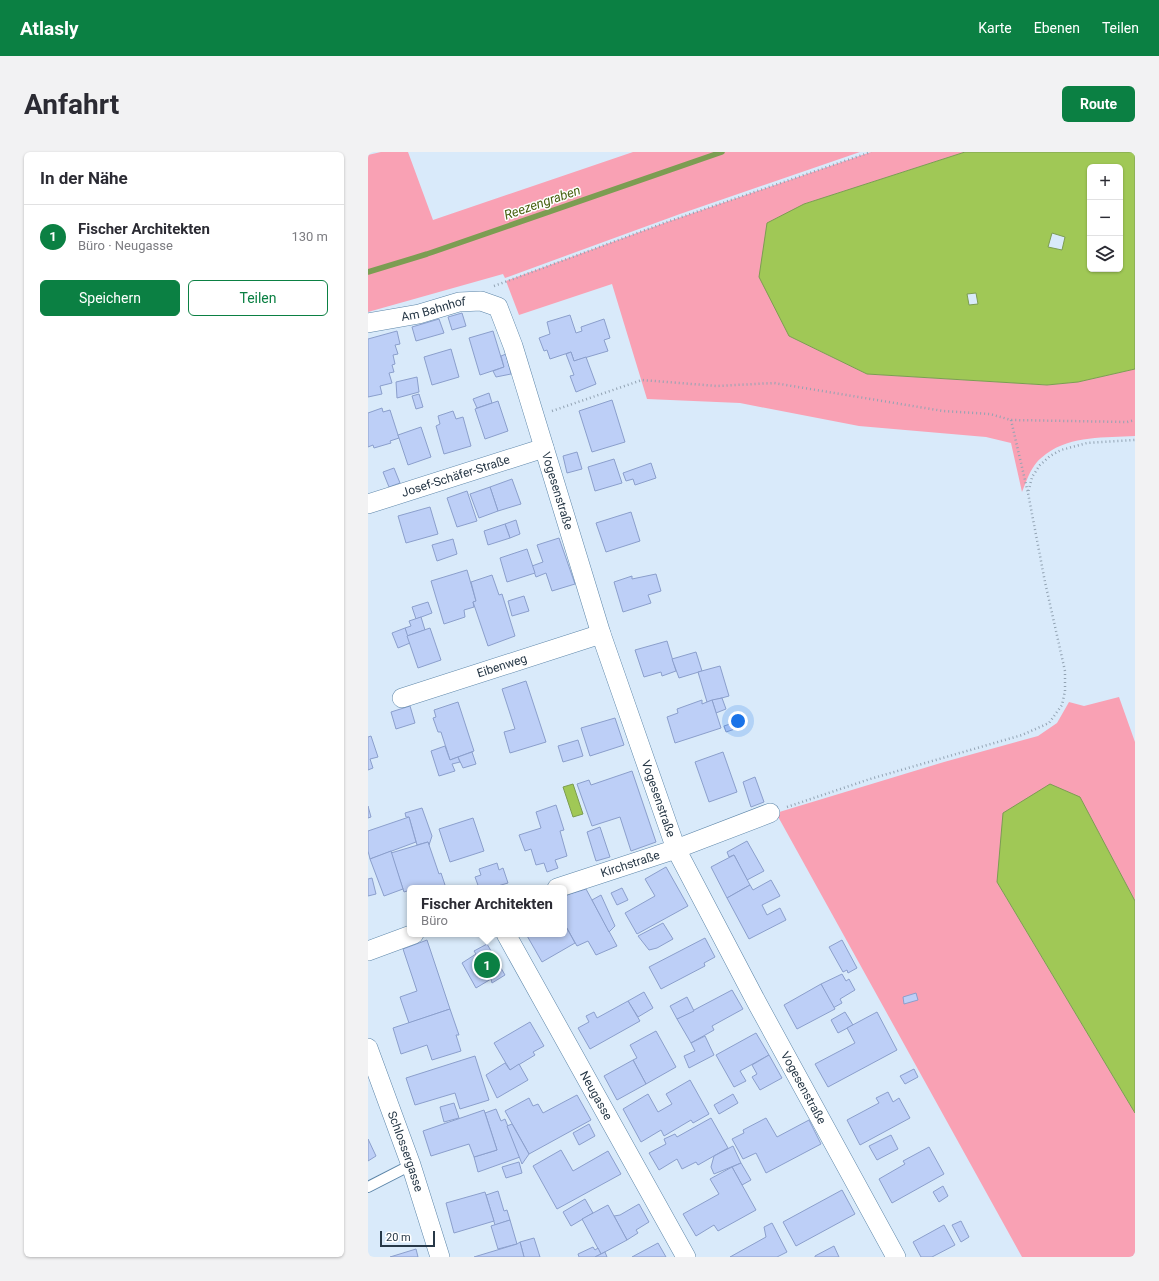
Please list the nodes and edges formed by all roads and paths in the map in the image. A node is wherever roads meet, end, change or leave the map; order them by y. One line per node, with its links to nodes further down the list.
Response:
1 (871, 152): 2 (path)
2 (493, 287)
3 (498, 307): 4 (street, Am Bahnhof); 5 (street, Vogesenstraße)
4 (368, 323)
5 (534, 414): 6 (path); 9 (street, Vogesenstraße)
6 (1011, 420): 7 (path); 10 (path)
7 (1135, 420)
8 (1135, 440): 10 (path)
9 (544, 448): 11 (street, Josef-Schäfer-Straße); 12 (street, Vogesenstraße)
10 (1028, 493): 14 (path)
11 (368, 504)
12 (601, 634): 13 (street, Eibenweg); 15 (street, Vogesenstraße)
13 (402, 698)
14 (770, 813): 15 (street, Kirchstraße)
15 (676, 849): 16 (street, Kirchstraße); 25 (street, Vogesenstraße)
16 (566, 885)
17 (407, 937): 19 (street)
18 (508, 937): 24 (street, Neugasse)
19 (368, 952)
20 (368, 1048): 21 (street, Schlossergasse)
21 (411, 1165): 22 (lane); 23 (street, Schlossergasse)
22 (368, 1187)
23 (440, 1257)
24 (686, 1257)
25 (896, 1257)

